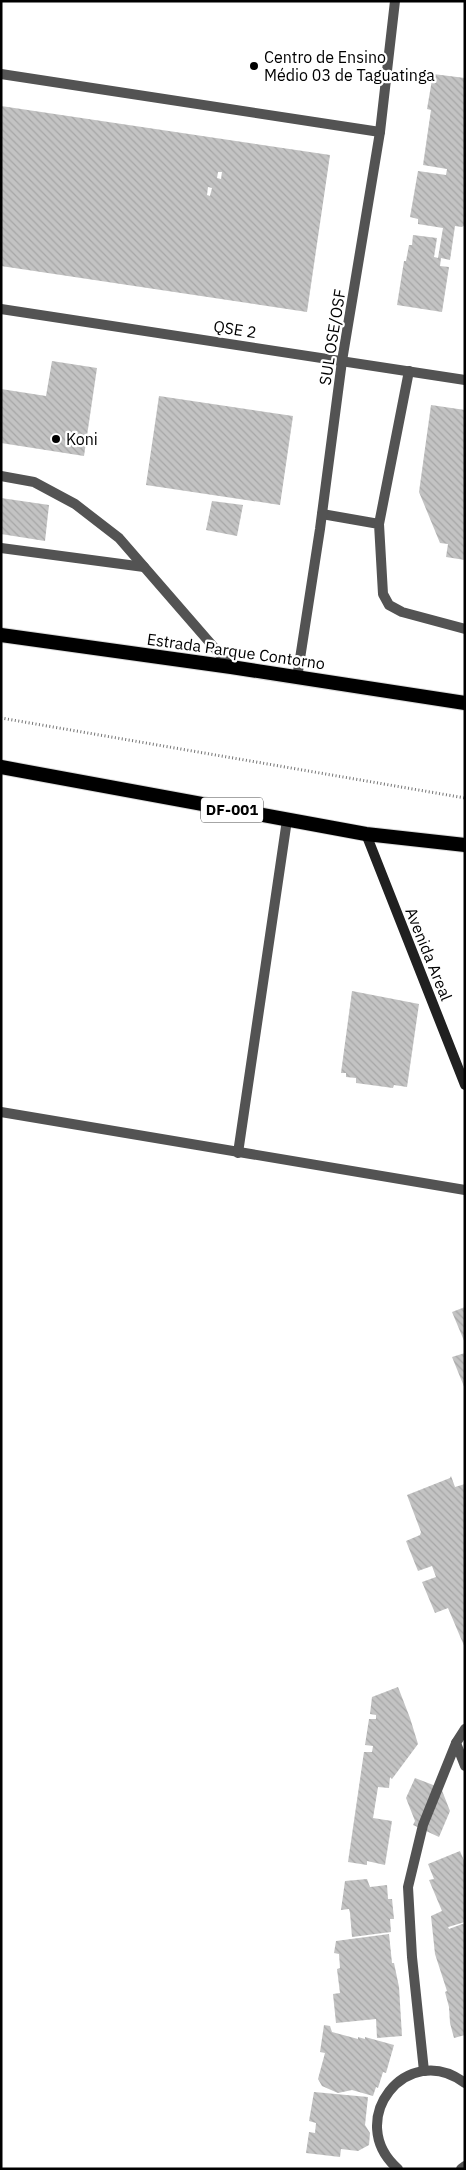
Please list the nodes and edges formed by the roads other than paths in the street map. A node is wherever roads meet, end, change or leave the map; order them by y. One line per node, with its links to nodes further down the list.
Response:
1 (395, 1): 3 (street, SUL OSE/OSF)
2 (1, 74): 3 (street)
3 (380, 132): 5 (street, SUL OSE/OSF)
4 (1, 309): 5 (street, QSE 2)
5 (342, 360): 6 (street, QSE 2); 9 (street, SUL OSE/OSF)
6 (409, 371): 7 (street, QSE 2); 10 (street)
7 (465, 380)
8 (1, 476): 12 (street)
9 (322, 514): 10 (street); 16 (street, SUL OSE/OSF)
10 (379, 524): 13 (street)
11 (1, 548): 12 (street)
12 (144, 568): 15 (street)
13 (465, 629)
14 (1, 635): 15 (highway, Estrada Parque Contorno)
15 (231, 667): 16 (highway, Estrada Parque Contorno)
16 (297, 678): 17 (highway, Estrada Parque Contorno)
17 (465, 703)
18 (1, 767): 19 (highway, DF-001)
19 (287, 820): 20 (highway, DF-001); 24 (street)
20 (366, 834): 21 (highway, DF-001); 22 (main road, Avenida Areal)
21 (465, 846)
22 (465, 1085)
23 (1, 1112): 24 (street)
24 (238, 1153): 25 (street)
25 (465, 1190)
26 (465, 1729): 27 (street)
27 (456, 1743): 28 (street); 29 (street)
28 (465, 1766)
29 (424, 2071): 30 (street); 32 (street)
30 (465, 2083)
31 (465, 2166): 33 (street)
32 (398, 2169)
33 (461, 2169)

